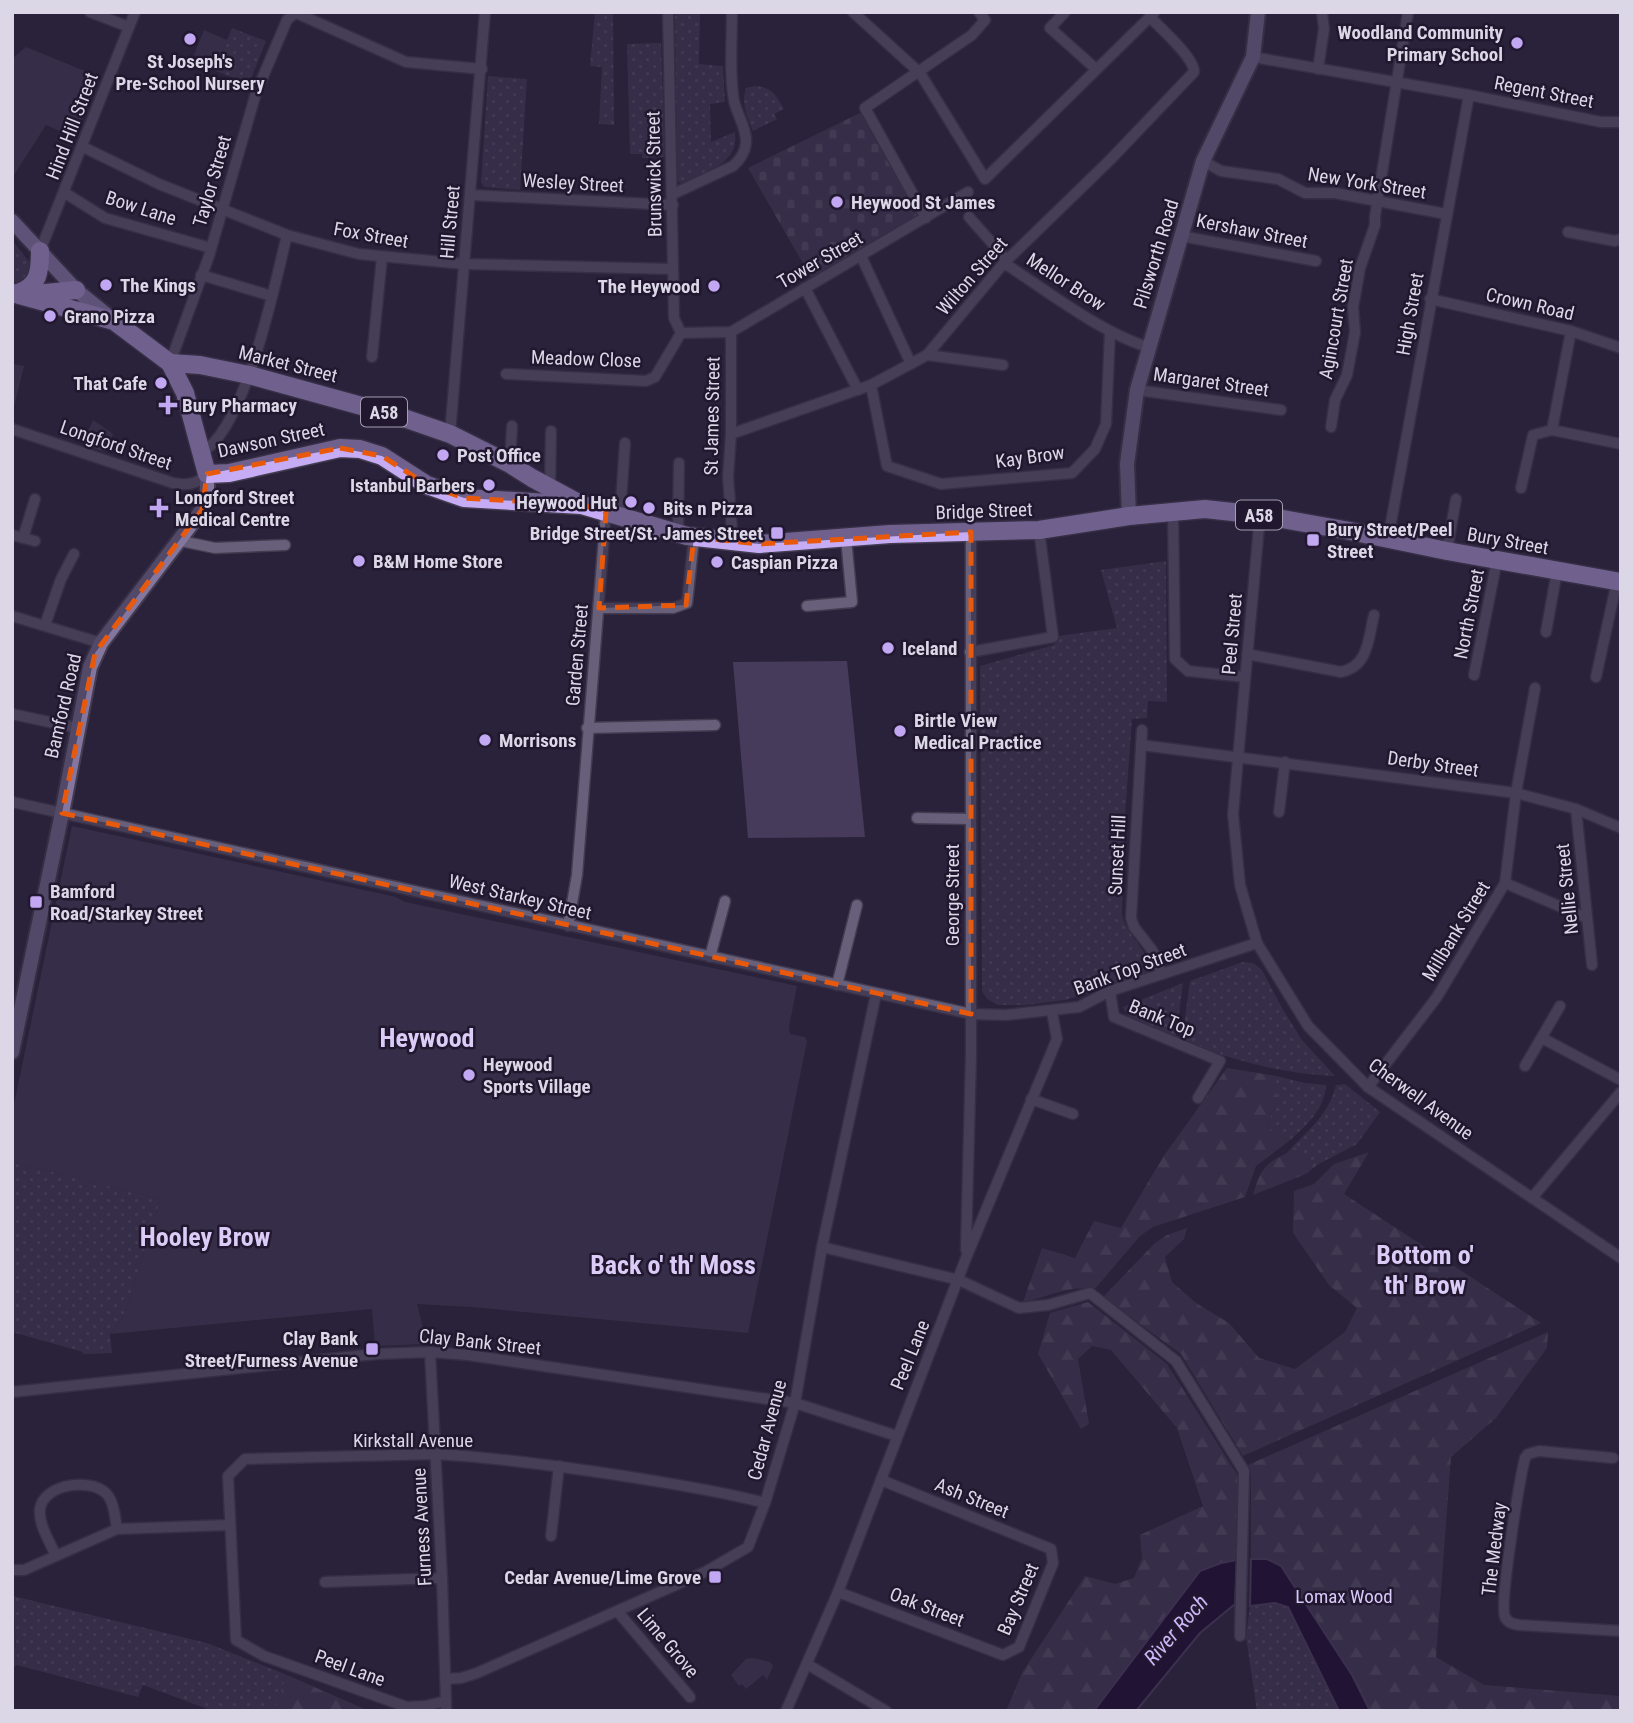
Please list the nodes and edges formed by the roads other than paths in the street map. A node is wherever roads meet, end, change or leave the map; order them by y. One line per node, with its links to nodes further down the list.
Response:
1 (90, 12): 14 (street)
2 (135, 12): 14 (street, Hind Hill Street)
3 (485, 12): 16 (street, Hill Street)
4 (668, 12): 29 (street, Brunswick Street)
5 (732, 12): 29 (street)
6 (853, 12): 19 (street)
7 (979, 12): 19 (street)
8 (1065, 12): 17 (street)
9 (1258, 12): 15 (street, Pilsworth Road)
10 (1322, 12): 18 (street)
11 (1408, 12): 20 (street)
12 (295, 13): 16 (street); 31 (street, Taylor Street)
13 (1152, 15): 17 (street); 45 (street, Wilton Street)
14 (129, 27): 24 (street, Hind Hill Street)
15 (1253, 57): 18 (street, Regent Street); 25 (street, Pilsworth Road)
16 (482, 69): 28 (street, Hill Street)
17 (1096, 69): 19 (street)
18 (1318, 69): 20 (street, Regent Street)
19 (920, 73): 34 (street)
20 (1398, 84): 21 (street, Regent Street); 30 (street)
21 (1469, 95): 22 (street, Regent Street); 32 (street, High Street)
22 (1620, 122): 23 (street)
23 (1621, 129)
24 (83, 147): 27 (street, Hind Hill Street); 31 (street, Fox Street)
25 (1203, 161): 30 (street, New York Street); 38 (street, Pilsworth Road)
26 (968, 192): 34 (street, Tower Street)
27 (65, 193): 40 (street, Bow Lane); 41 (street, Hind Hill Street)
28 (471, 195): 29 (street, Wesley Street); 46 (street, Hill Street)
29 (673, 200): 47 (street, Brunswick Street)
30 (1377, 201): 32 (street, New York Street); 73 (street, Agincourt Street)
31 (222, 209): 37 (street, Fox Street); 40 (street, Taylor Street)
32 (1446, 214): 53 (street, High Street)
33 (969, 217): 45 (street, Mellor Brow)
34 (926, 218): 42 (street, Tower Street)
35 (12, 221): 41 (main road)
36 (1568, 232): 39 (street)
37 (287, 235): 43 (street, Fox Street); 52 (street)
38 (1181, 236): 44 (street, Kershaw Street); 59 (street, Pilsworth Road)
39 (1621, 239)
40 (211, 248): 48 (street, Taylor Street)
41 (40, 251): 50 (main road); 51 (highway)
42 (861, 256): 49 (street, Tower Street); 64 (street)
43 (382, 257): 46 (street, Fox Street); 62 (street)
44 (1316, 261)
45 (1005, 262): 55 (street, Mellor Brow); 61 (street, Wilton Street)
46 (464, 264): 47 (street, Fox Street); 77 (street, Hill Street)
47 (672, 269): 58 (street, Brunswick Street)
48 (201, 275): 52 (street); 63 (street, Taylor Street)
49 (805, 288): 57 (street, Tower Street); 69 (street)
50 (76, 289): 51 (highway); 54 (main road)
51 (14, 294): 54 (highway)
52 (272, 296): 67 (street)
53 (1430, 299): 56 (street, Crown Road); 101 (street, High Street)
54 (114, 321): 63 (highway)
55 (1110, 331): 59 (street, Mellor Brow); 68 (street, Kay Brow)
56 (1571, 331): 60 (street, Crown Road); 75 (street)
57 (731, 332): 58 (street, Tower Street); 78 (street, St James Street)
58 (681, 333): 66 (street, Meadow Close)
59 (1148, 347): 70 (street, Pilsworth Road)
60 (1621, 348)
61 (927, 355): 64 (street, Wilton Street); 65 (street)
62 (372, 357)
63 (170, 363): 67 (highway, Market Street / A58); 81 (highway, Bamford Road)
64 (911, 364): 68 (street, Wilton Street)
65 (1003, 365)
66 (506, 374)
67 (249, 375): 77 (highway, Market Street / A58); 81 (street)
68 (872, 386): 69 (street, Wilton Street)
69 (858, 390): 78 (street, Wilton Street)
70 (1137, 390): 71 (street, Margaret Street); 95 (street, Pilsworth Road)
71 (1281, 410)
72 (512, 426): 83 (street)
73 (1331, 427)
74 (12, 429): 84 (street, Longford Street)
75 (1552, 430): 80 (street); 87 (street)
76 (551, 431): 86 (street)
77 (450, 434): 83 (highway, Market Street / A58)
78 (731, 434): 104 (street, St James Street)
79 (625, 443): 93 (street, Garden Street)
80 (1621, 444)
81 (200, 453): 84 (highway, Bamford Road)
82 (679, 463): 98 (street)
83 (510, 464): 85 (highway, Market Street / A58)
84 (207, 474): 90 (highway, Dawson Street / A58); 103 (street, Bamford Road)
85 (532, 478): 86 (highway, Market Street / A58); 90 (highway)
86 (550, 488): 91 (highway, Market Street / A58)
87 (1521, 488)
88 (35, 499): 99 (street)
89 (1456, 499): 106 (street)
90 (522, 500): 91 (highway, Dawson Street / A58)
91 (582, 505): 93 (highway, Bridge Street / A58)
92 (1173, 512): 94 (highway, Bridge Street / A58); 95 (highway, Bridge Street / A58); 121 (street)
93 (613, 514): 98 (highway, Bridge Street / A58); 112 (street, Garden Street)
94 (1260, 515): 101 (highway, Bridge Street / A58); 119 (street, Peel Street)
95 (1129, 516): 96 (highway, Bridge Street / A58)
96 (1039, 530): 97 (highway, Bridge Street / A58); 118 (street)
97 (971, 532): 100 (highway, Bridge Street / A58); 118 (street, George Street)
98 (686, 536): 104 (highway, Bridge Street / A58); 112 (street)
99 (18, 537): 102 (street)
100 (846, 538): 104 (highway, Bridge Street / A58); 111 (street)
101 (1388, 540): 106 (highway, Bury Street / A58)
102 (35, 541)
103 (181, 541): 105 (street); 117 (street, Bamford Road)
104 (733, 542)
105 (285, 545)
106 (1447, 551): 108 (highway, Bury Street / A58)
107 (74, 554): 115 (street)
108 (1497, 561): 109 (highway, Bury Street / A58); 120 (street, North Street)
109 (1557, 571): 110 (highway, Bury Street / A58); 116 (street)
110 (1619, 581): 122 (street)
111 (807, 606)
112 (599, 608): 127 (street, Garden Street)
113 (1374, 615): 119 (street)
114 (12, 616): 115 (street)
115 (45, 625): 117 (street)
116 (1545, 632)
117 (101, 643): 126 (street, Bamford Road)
118 (970, 652): 138 (street, George Street)
119 (1247, 654): 121 (street, Peel Street)
120 (1474, 675)
121 (1245, 677): 130 (street, Peel Street)
122 (1597, 677)
123 (1535, 688): 132 (street, Millbank Street)
124 (12, 714): 126 (street)
125 (715, 725): 127 (street)
126 (77, 728): 136 (street, Bamford Road)
127 (587, 728): 144 (street, Garden Street)
128 (1142, 730): 129 (street, Sunset Hill)
129 (1141, 745): 130 (street, Derby Street); 148 (street, Sunset Hill)
130 (1237, 756): 131 (street, Derby Street); 145 (street, Cherwell Avenue)
131 (1285, 762): 132 (street, Derby Street); 135 (street)
132 (1516, 793): 134 (street, Derby Street); 140 (street, Millbank Street)
133 (12, 803): 136 (street, West Starkey Street)
134 (1576, 809): 139 (street, Derby Street); 143 (street, Nellie Street)
135 (1279, 812)
136 (62, 813): 144 (street, West Starkey Street); 156 (street, Bamford Road)
137 (917, 818): 138 (street)
138 (970, 819): 154 (street, George Street)
139 (1621, 828)
140 (1505, 883): 143 (street); 159 (street, Millbank Street)
141 (725, 901): 146 (street)
142 (856, 905): 149 (street)
143 (1587, 918): 147 (street, Nellie Street)
144 (568, 926): 146 (street, West Starkey Street)
145 (1257, 943): 148 (street, Bank Top Street); 159 (street, Cherwell Avenue)
146 (710, 957): 149 (street, West Starkey Street)
147 (1592, 965)
148 (1162, 974): 150 (street, Bank Top Street)
149 (837, 985): 151 (street, West Starkey Street)
150 (1110, 991): 153 (street, Bank Top Street); 161 (street, Bank Top)
151 (876, 994): 154 (street, West Starkey Street); 165 (street, Cedar Avenue)
152 (1560, 1006): 155 (street)
153 (1052, 1012): 154 (street, Bank Top Street); 162 (street, Peel Lane)
154 (971, 1014): 166 (street, George Street)
155 (1542, 1038): 157 (street); 158 (street)
156 (12, 1052)
157 (1525, 1066)
158 (1621, 1080)
159 (1368, 1087): 164 (street, Cherwell Avenue)
160 (1621, 1092): 164 (street)
161 (1198, 1098)
162 (1031, 1099): 163 (street); 166 (street, Peel Lane)
163 (1073, 1114)
164 (1532, 1198): 167 (street, Cherwell Avenue)
165 (822, 1247): 168 (street); 171 (street, Cedar Avenue)
166 (966, 1258): 168 (street, Peel Lane)
167 (1621, 1258)
168 (959, 1280): 172 (street, Peel Lane); 189 (street)
169 (430, 1352): 170 (street, Clay Bank Street); 171 (street, Clay Bank Street); 173 (street, Furness Avenue)
170 (12, 1392)
171 (795, 1403): 172 (street, Clay Bank Street); 177 (street, Cedar Avenue)
172 (897, 1436): 176 (street, Peel Lane)
173 (435, 1454): 175 (street, Kirkstall Avenue); 178 (street, Kirkstall Avenue); 184 (street, Furness Avenue)
174 (1612, 1458): 188 (street, The Medway)
175 (559, 1465): 177 (street, Kirkstall Avenue); 180 (street)
176 (881, 1480): 181 (street, Ash Street); 186 (street, Peel Lane)
177 (765, 1503): 187 (street, Cedar Avenue)
178 (228, 1525): 179 (street); 190 (street, Kirkstall Avenue)
179 (117, 1529): 182 (street); 182 (street)
180 (551, 1536)
181 (1051, 1549): 191 (street, Bay Street)
182 (56, 1556): 183 (street)
183 (12, 1570)
184 (442, 1578): 185 (street); 193 (street, Furness Avenue)
185 (325, 1582)
186 (838, 1592): 191 (street, Oak Street); 192 (street, Peel Lane)
187 (618, 1612): 193 (street, Cedar Avenue); 194 (street, Lime Grove)
188 (1621, 1630)
189 (1240, 1636)
190 (236, 1640): 195 (street, Peel Lane)
191 (1003, 1655)
192 (807, 1664): 196 (street, Peel Lane); 197 (street)
193 (445, 1679): 195 (street, Furness Avenue)
194 (690, 1697)
195 (446, 1706)
196 (786, 1711)
197 (886, 1711)

